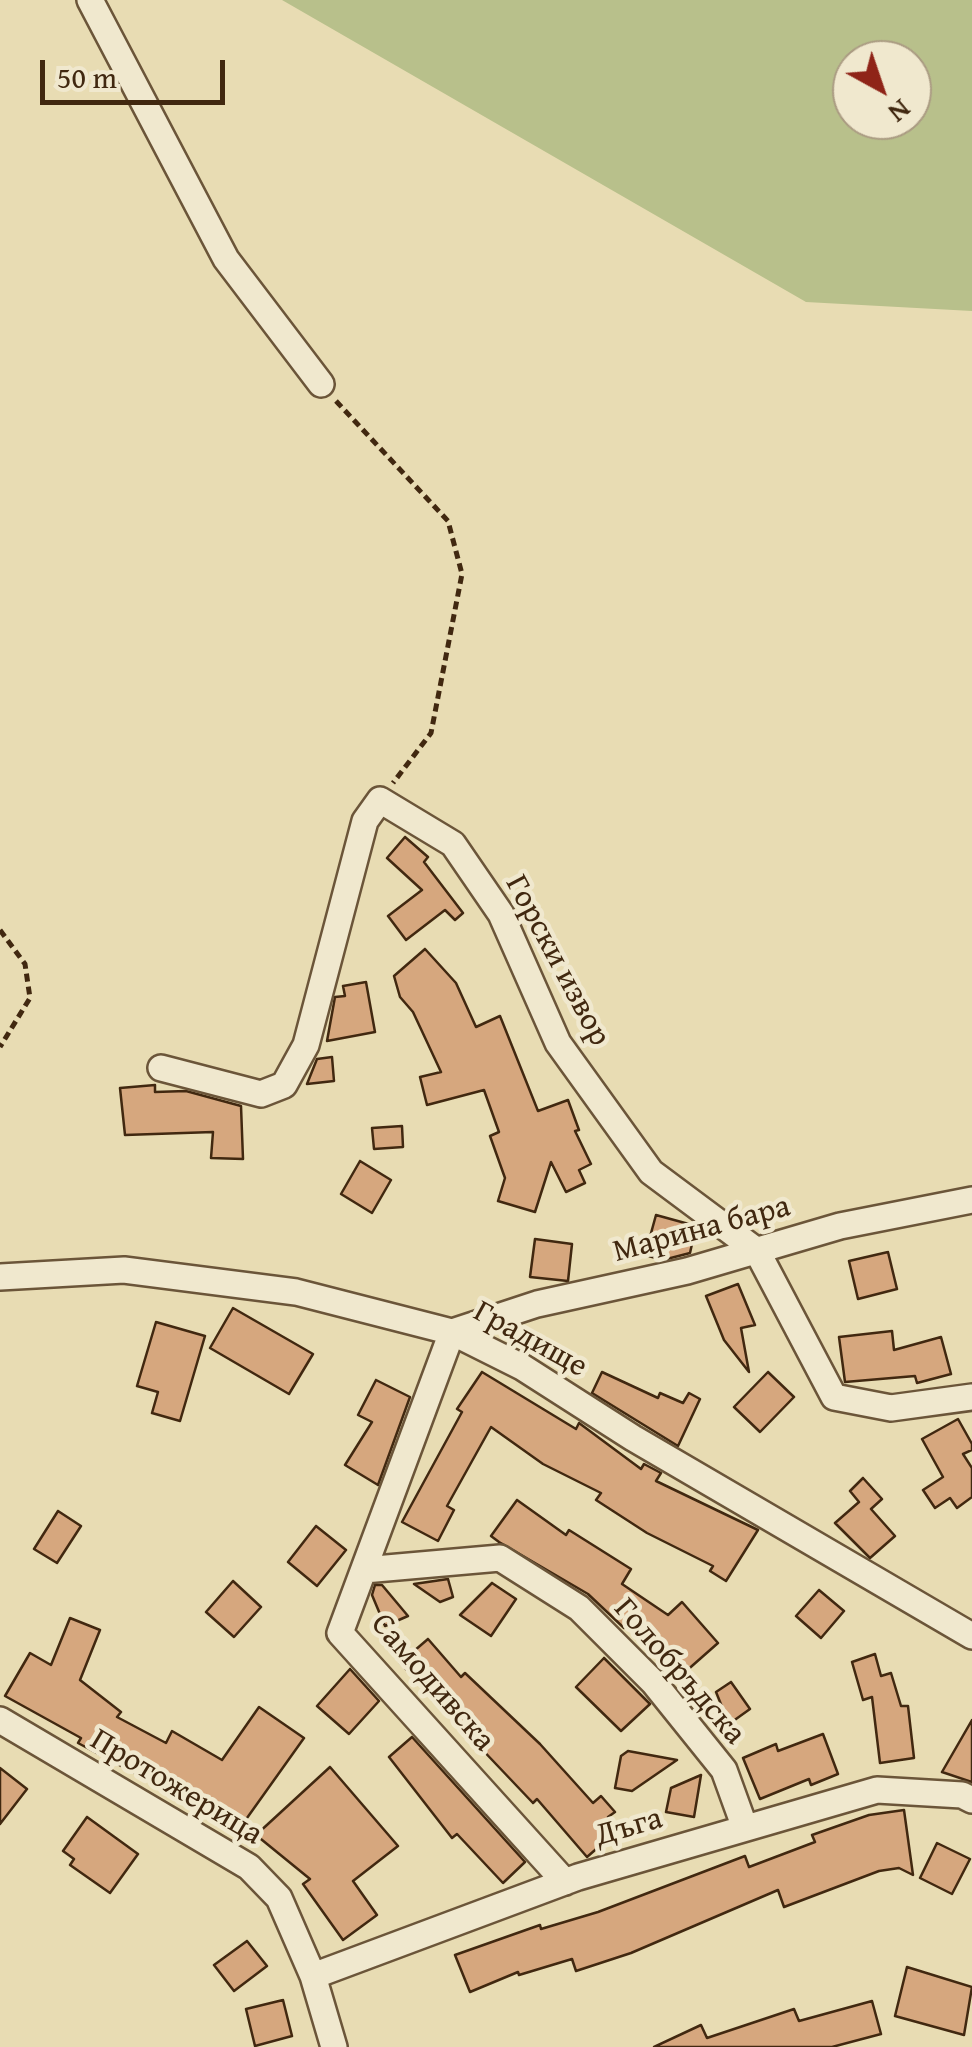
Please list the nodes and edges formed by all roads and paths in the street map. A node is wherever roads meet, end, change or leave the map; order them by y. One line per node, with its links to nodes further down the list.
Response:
1 (90, 0): 2 (street)
2 (321, 384): 3 (path)
3 (380, 800): 6 (street); 8 (street, Горски извор)
4 (0, 930): 5 (path)
5 (0, 1047)
6 (161, 1068)
7 (972, 1200): 8 (street, Марина бара)
8 (758, 1250): 10 (street, Марина бара); 11 (street, Горски извор)
9 (0, 1277): 10 (street, Градище)
10 (452, 1332): 12 (street, Самодивска); 13 (street, Градище)
11 (972, 1397)
12 (364, 1570): 16 (street, Голобръдска); 17 (street, Самодивска)
13 (972, 1636)
14 (0, 1720): 18 (street, Протожерица)
15 (972, 1800): 16 (street, Дъга)
16 (746, 1828): 17 (street, Дъга)
17 (565, 1882): 18 (street, Дъга)
18 (313, 1976): 19 (street, Протожерица)
19 (334, 2047)

